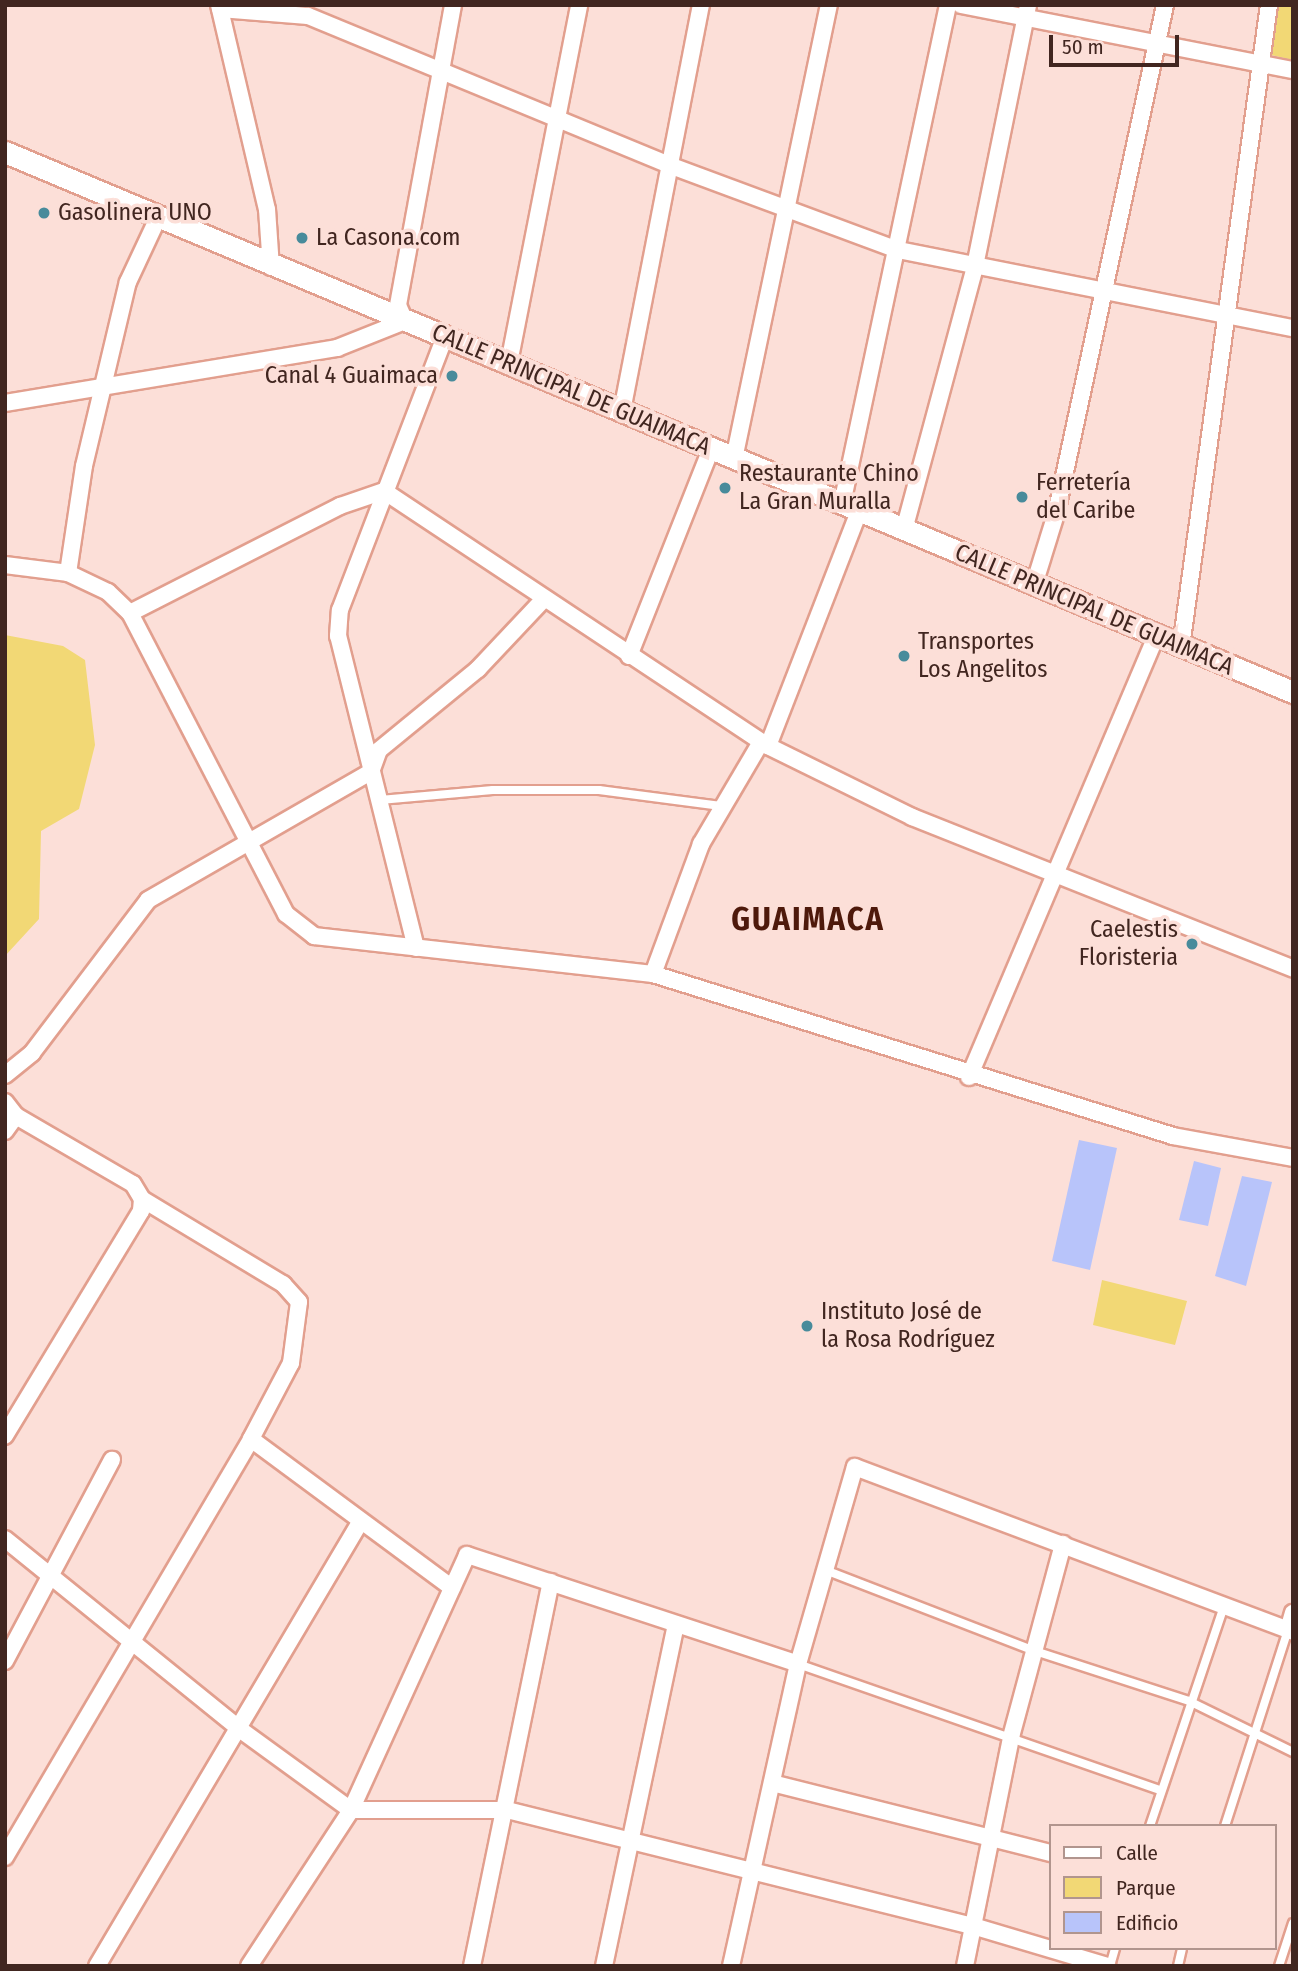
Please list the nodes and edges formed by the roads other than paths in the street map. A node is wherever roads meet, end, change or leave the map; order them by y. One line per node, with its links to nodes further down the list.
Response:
1 (453, 5): 13 (street)
2 (579, 5): 15 (street)
3 (701, 5): 17 (street)
4 (829, 5): 18 (street)
5 (948, 5): 20 (street)
6 (961, 5): 10 (street)
7 (1165, 5): 11 (street)
8 (1269, 5): 12 (street)
9 (219, 7): 13 (street); 22 (street)
10 (1026, 13): 11 (street); 21 (street)
11 (1156, 45): 12 (street); 23 (street)
12 (1261, 62): 14 (street); 24 (street)
13 (442, 69): 15 (street); 25 (street)
14 (1293, 70)
15 (558, 118): 17 (street); 28 (street)
16 (5, 152): 19 (main road, CALLE PRINCIPAL DE GUAIMACA)
17 (669, 165): 18 (street); 31 (street)
18 (789, 208): 20 (street); 33 (street)
19 (157, 220): 22 (main road, CALLE PRINCIPAL DE GUAIMACA); 29 (street)
20 (898, 250): 21 (street); 35 (street)
21 (975, 266): 23 (street); 36 (street)
22 (271, 267): 25 (main road, CALLE PRINCIPAL DE GUAIMACA)
23 (1106, 291): 24 (street); 39 (street)
24 (1224, 315): 26 (street); 43 (street)
25 (405, 321): 27 (main road, CALLE PRINCIPAL DE GUAIMACA); 29 (street)
26 (1293, 328)
27 (445, 337): 28 (main road, CALLE PRINCIPAL DE GUAIMACA); 34 (street)
28 (509, 363): 31 (main road, CALLE PRINCIPAL DE GUAIMACA)
29 (103, 387): 30 (street); 38 (street)
30 (5, 403)
31 (622, 411): 32 (main road, CALLE PRINCIPAL DE GUAIMACA)
32 (711, 449): 33 (main road, CALLE PRINCIPAL DE GUAIMACA); 44 (street)
33 (734, 458): 35 (main road, CALLE PRINCIPAL DE GUAIMACA)
34 (384, 491): 40 (street); 41 (street); 47 (street)
35 (850, 507): 36 (main road, CALLE PRINCIPAL DE GUAIMACA); 46 (street)
36 (904, 530): 39 (main road, CALLE PRINCIPAL DE GUAIMACA)
37 (5, 565): 38 (street)
38 (68, 573): 41 (street)
39 (1034, 585): 42 (main road, CALLE PRINCIPAL DE GUAIMACA)
40 (543, 600): 44 (street); 47 (street)
41 (130, 613): 50 (street)
42 (1156, 636): 43 (main road, CALLE PRINCIPAL DE GUAIMACA); 51 (street)
43 (1181, 647): 45 (main road, CALLE PRINCIPAL DE GUAIMACA)
44 (629, 656): 46 (street)
45 (1293, 692)
46 (764, 744): 49 (street); 51 (street)
47 (372, 767): 48 (street); 50 (street)
48 (380, 800): 49 (lane); 52 (street)
49 (721, 806): 54 (street)
50 (248, 841): 52 (street); 55 (street)
51 (1056, 875): 53 (street); 56 (street)
52 (416, 948): 54 (street)
53 (1293, 969)
54 (653, 974): 56 (street)
55 (5, 1075)
56 (969, 1077): 60 (street)
57 (5, 1102): 58 (street)
58 (16, 1116): 59 (street); 61 (street)
59 (5, 1130)
60 (1293, 1158)
61 (142, 1199): 62 (street); 63 (street)
62 (5, 1436)
63 (251, 1439): 65 (street); 76 (street)
64 (112, 1460): 69 (street)
65 (359, 1524): 71 (street); 81 (street)
66 (5, 1539): 69 (street)
67 (1063, 1544): 68 (street); 72 (street); 77 (street)
68 (825, 1570): 77 (lane); 79 (street)
69 (50, 1576): 76 (street); 78 (street)
70 (551, 1582): 71 (street); 74 (street); 88 (street)
71 (452, 1588): 87 (street)
72 (1224, 1606): 75 (street); 80 (lane)
73 (1293, 1613): 75 (street)
74 (676, 1624): 79 (street); 92 (street)
75 (1291, 1631): 83 (lane)
76 (133, 1642): 81 (street); 94 (street)
77 (1035, 1651): 80 (lane); 82 (street)
78 (5, 1661)
79 (798, 1664): 82 (lane); 85 (street)
80 (1189, 1702): 83 (lane); 86 (lane)
81 (238, 1728): 87 (street); 100 (street)
82 (1011, 1737): 86 (lane); 91 (street)
83 (1256, 1738): 84 (lane); 90 (lane)
84 (1293, 1752)
85 (772, 1783): 91 (street); 95 (street)
86 (1160, 1790): 89 (lane)
87 (351, 1810): 88 (street); 101 (street)
88 (507, 1810): 92 (street); 102 (street)
89 (1151, 1824)
90 (1226, 1824)
91 (991, 1834): 93 (street); 97 (street)
92 (633, 1844): 95 (street); 103 (street)
93 (1050, 1853)
94 (5, 1857)
95 (750, 1875): 97 (street); 104 (street)
96 (1293, 1923): 107 (lane)
97 (973, 1926): 98 (street); 105 (street)
98 (1050, 1949)
99 (1055, 1950): 106 (street)
100 (97, 1966)
101 (249, 1966)
102 (472, 1966)
103 (604, 1966)
104 (731, 1966)
105 (965, 1966)
106 (1109, 1966)
107 (1279, 1966)

